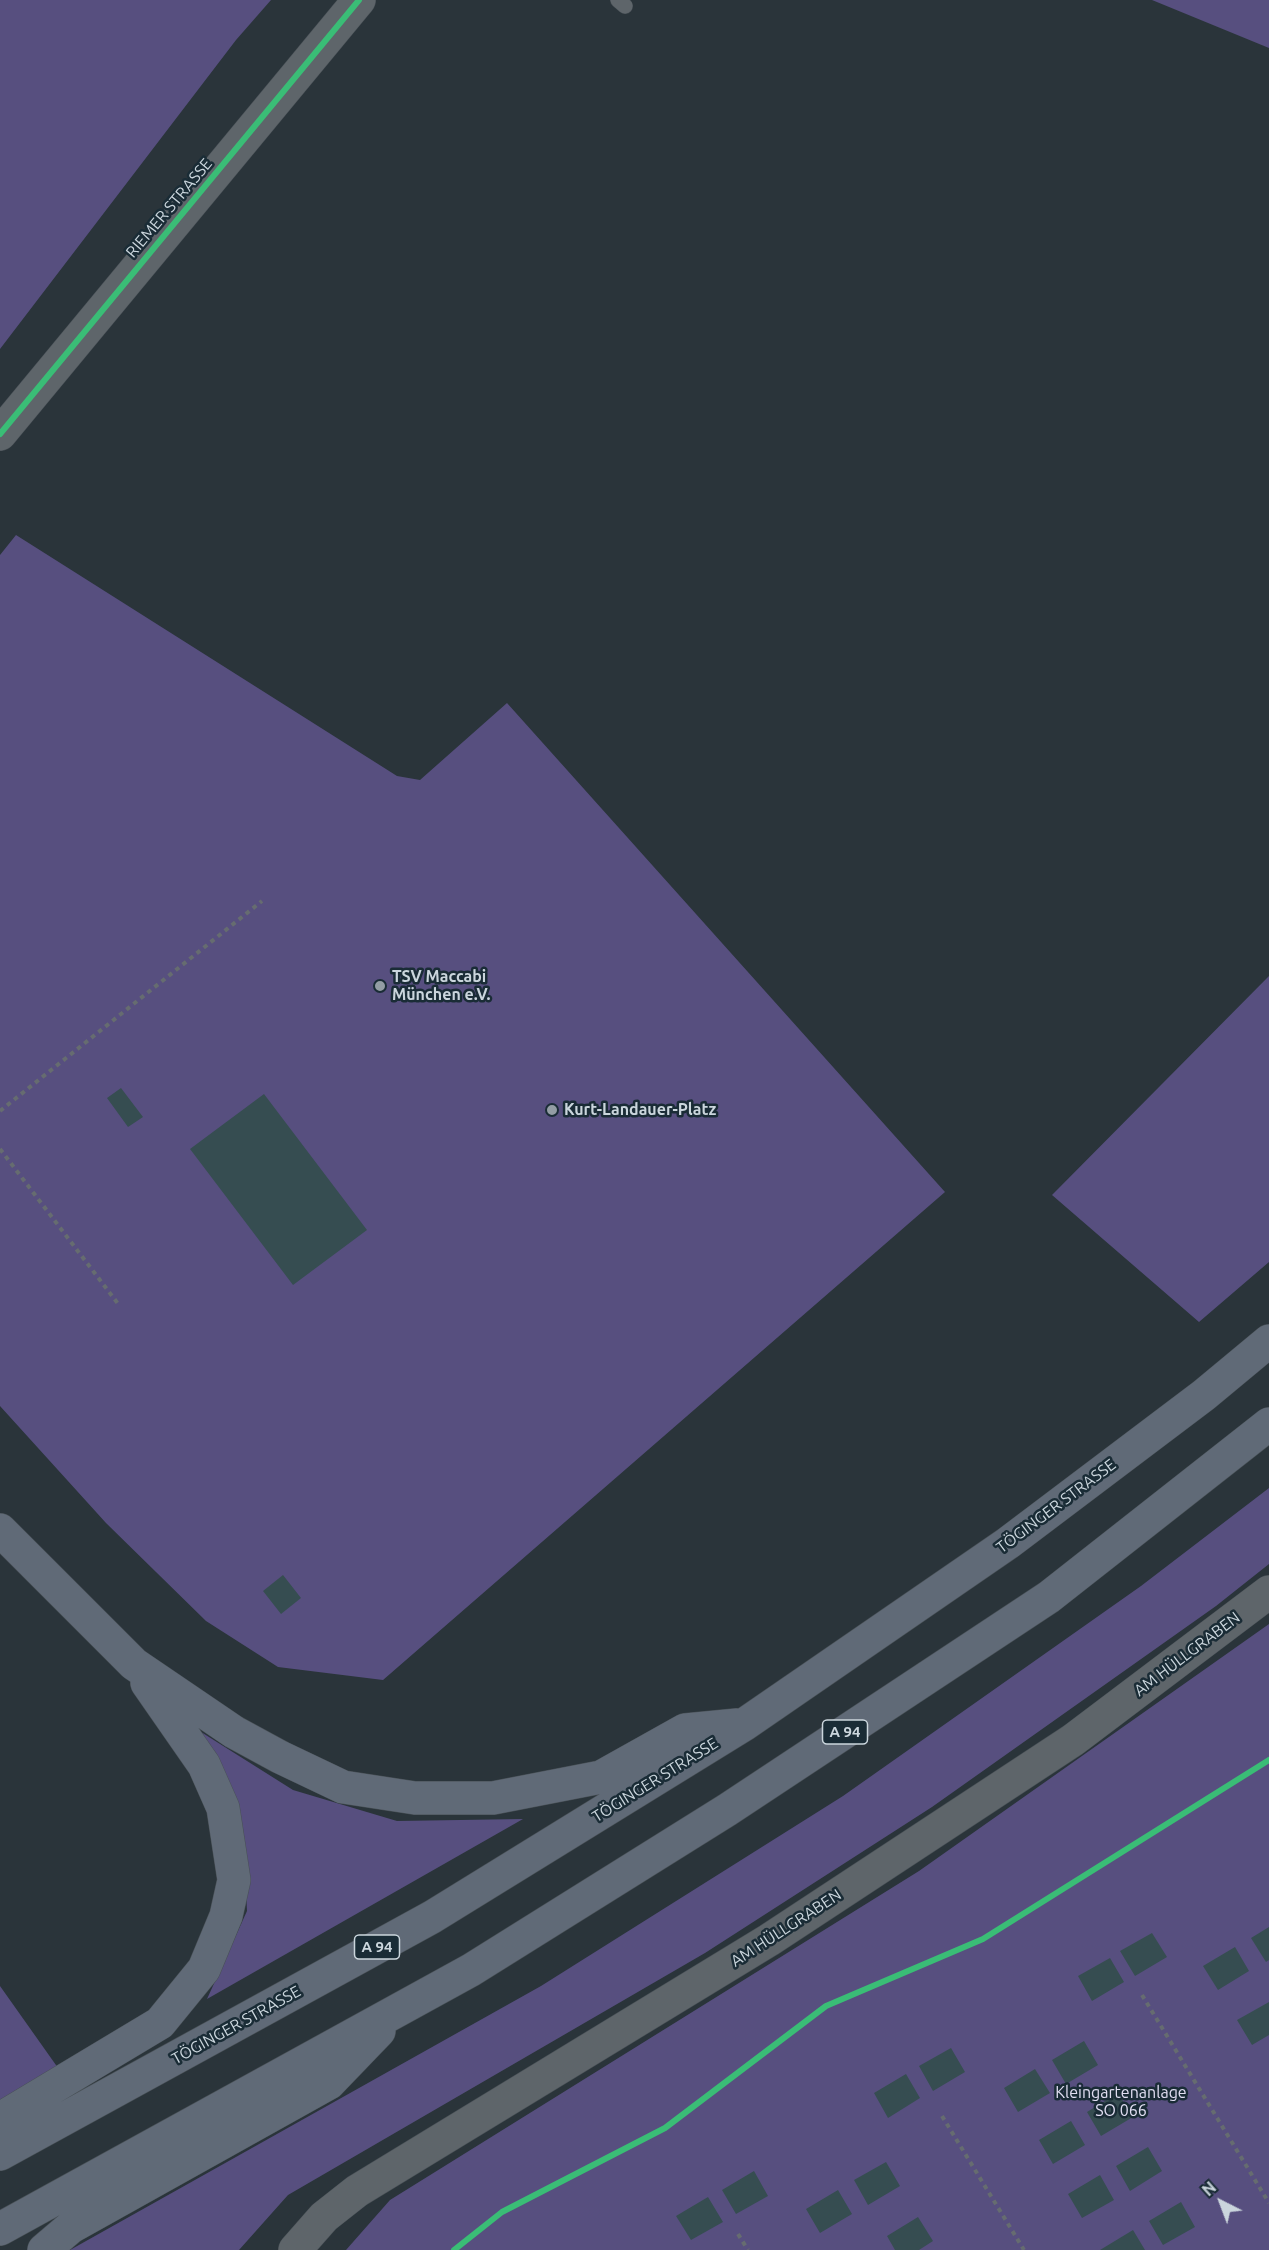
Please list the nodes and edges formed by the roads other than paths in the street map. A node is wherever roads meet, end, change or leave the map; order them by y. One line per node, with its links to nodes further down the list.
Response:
1 (358, 0): 2 (main road, RIEMER STRASSE)
2 (0, 434)
3 (1269, 1341): 8 (highway, TÖGINGER STRASSE / A 94)
4 (1269, 1424): 9 (highway, A 94)
5 (0, 1530): 7 (highway)
6 (1269, 1592): 14 (main road, AM HÜLLGRABEN)
7 (134, 1664): 8 (highway); 10 (highway)
8 (745, 1724): 11 (highway, TÖGINGER STRASSE / A 94)
9 (399, 2009): 12 (highway, A 94); 13 (highway)
10 (0, 2119)
11 (0, 2154)
12 (0, 2229)
13 (44, 2250)
14 (295, 2250)

